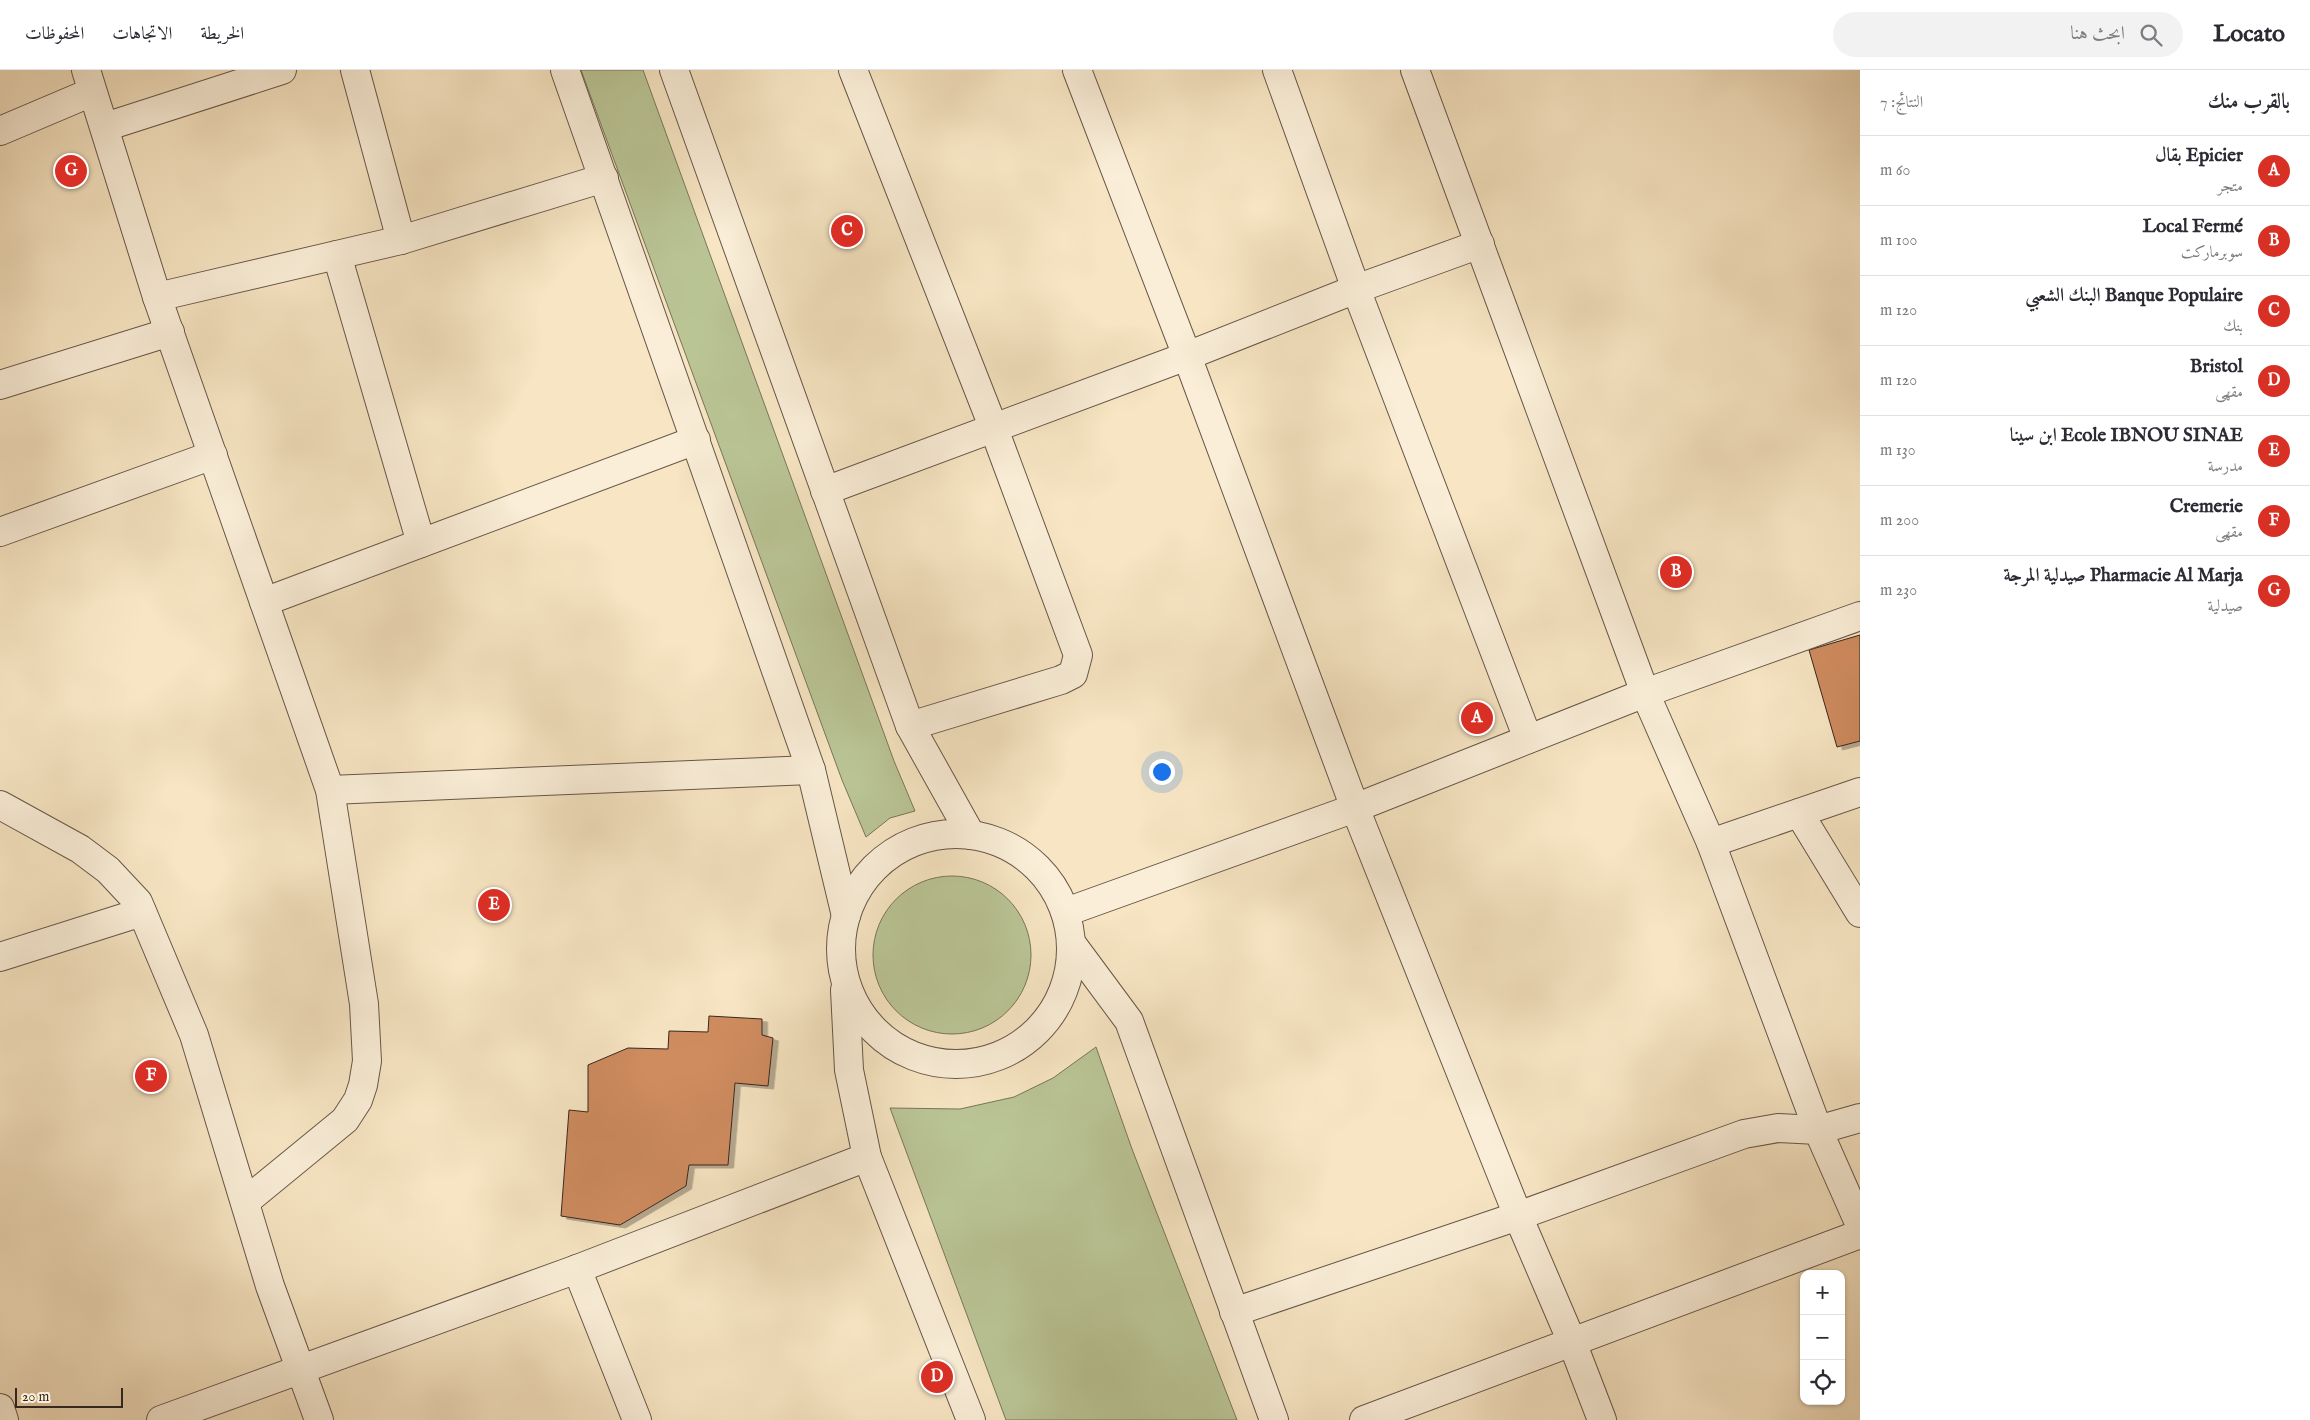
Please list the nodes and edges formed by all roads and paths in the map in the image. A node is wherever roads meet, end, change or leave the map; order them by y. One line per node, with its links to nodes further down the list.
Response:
1 (282, 70): 10 (street)
2 (355, 70): 13 (street)
3 (565, 70): 12 (street)
4 (674, 70): 24 (street)
5 (853, 70): 21 (street)
6 (1077, 70): 19 (street)
7 (1276, 70): 16 (street)
8 (1415, 70): 14 (street)
9 (89, 81): 10 (street); 11 (street)
10 (105, 127): 17 (street)
11 (0, 131)
12 (604, 178): 13 (street); 22 (street)
13 (401, 240): 15 (street)
14 (1480, 244): 16 (street); 29 (street)
15 (338, 255): 17 (street); 26 (street)
16 (1356, 289): 19 (street); 31 (street)
17 (157, 297): 18 (street)
18 (170, 332): 20 (street); 23 (street)
19 (1187, 356): 21 (street); 36 (street)
20 (0, 385)
21 (994, 429): 24 (street); 30 (street)
22 (696, 440): 26 (street); 32 (street)
23 (213, 455): 25 (street); 27 (street)
24 (825, 491): 30 (street)
25 (0, 532)
26 (421, 543): 27 (street)
27 (264, 602): 33 (street)
28 (1860, 616): 29 (street)
29 (1646, 693): 31 (street); 39 (street)
30 (910, 726): 38 (street)
31 (1528, 739): 36 (street)
32 (811, 770): 33 (street); 43 (street)
33 (330, 790): 50 (street)
34 (1860, 792): 37 (street)
35 (0, 805): 40 (street)
36 (1355, 808): 41 (street); 51 (street)
37 (1799, 813): 39 (street); 42 (street)
38 (971, 835): 41 (street); 43 (street)
39 (1711, 843): 48 (street)
40 (142, 912): 45 (street); 50 (street)
41 (1066, 912): 44 (street)
42 (1860, 913)
43 (846, 916): 46 (street)
44 (1072, 944): 46 (street); 55 (street)
45 (0, 957)
46 (844, 978): 49 (street)
47 (1860, 1118): 48 (street)
48 (1818, 1130): 51 (street); 52 (street)
49 (867, 1157): 54 (street); 63 (street)
50 (246, 1202): 57 (street)
51 (1518, 1216): 55 (street); 56 (street)
52 (1860, 1225)
53 (1860, 1234): 56 (street)
54 (577, 1269): 57 (street); 62 (street)
55 (1234, 1312): 64 (street)
56 (1572, 1342): 65 (street); 66 (street)
57 (300, 1369): 60 (street); 61 (street)
58 (0, 1408): 59 (street)
59 (4, 1420)
60 (161, 1420)
61 (319, 1420)
62 (637, 1420)
63 (971, 1420)
64 (1274, 1420)
65 (1364, 1420)
66 (1602, 1420)

